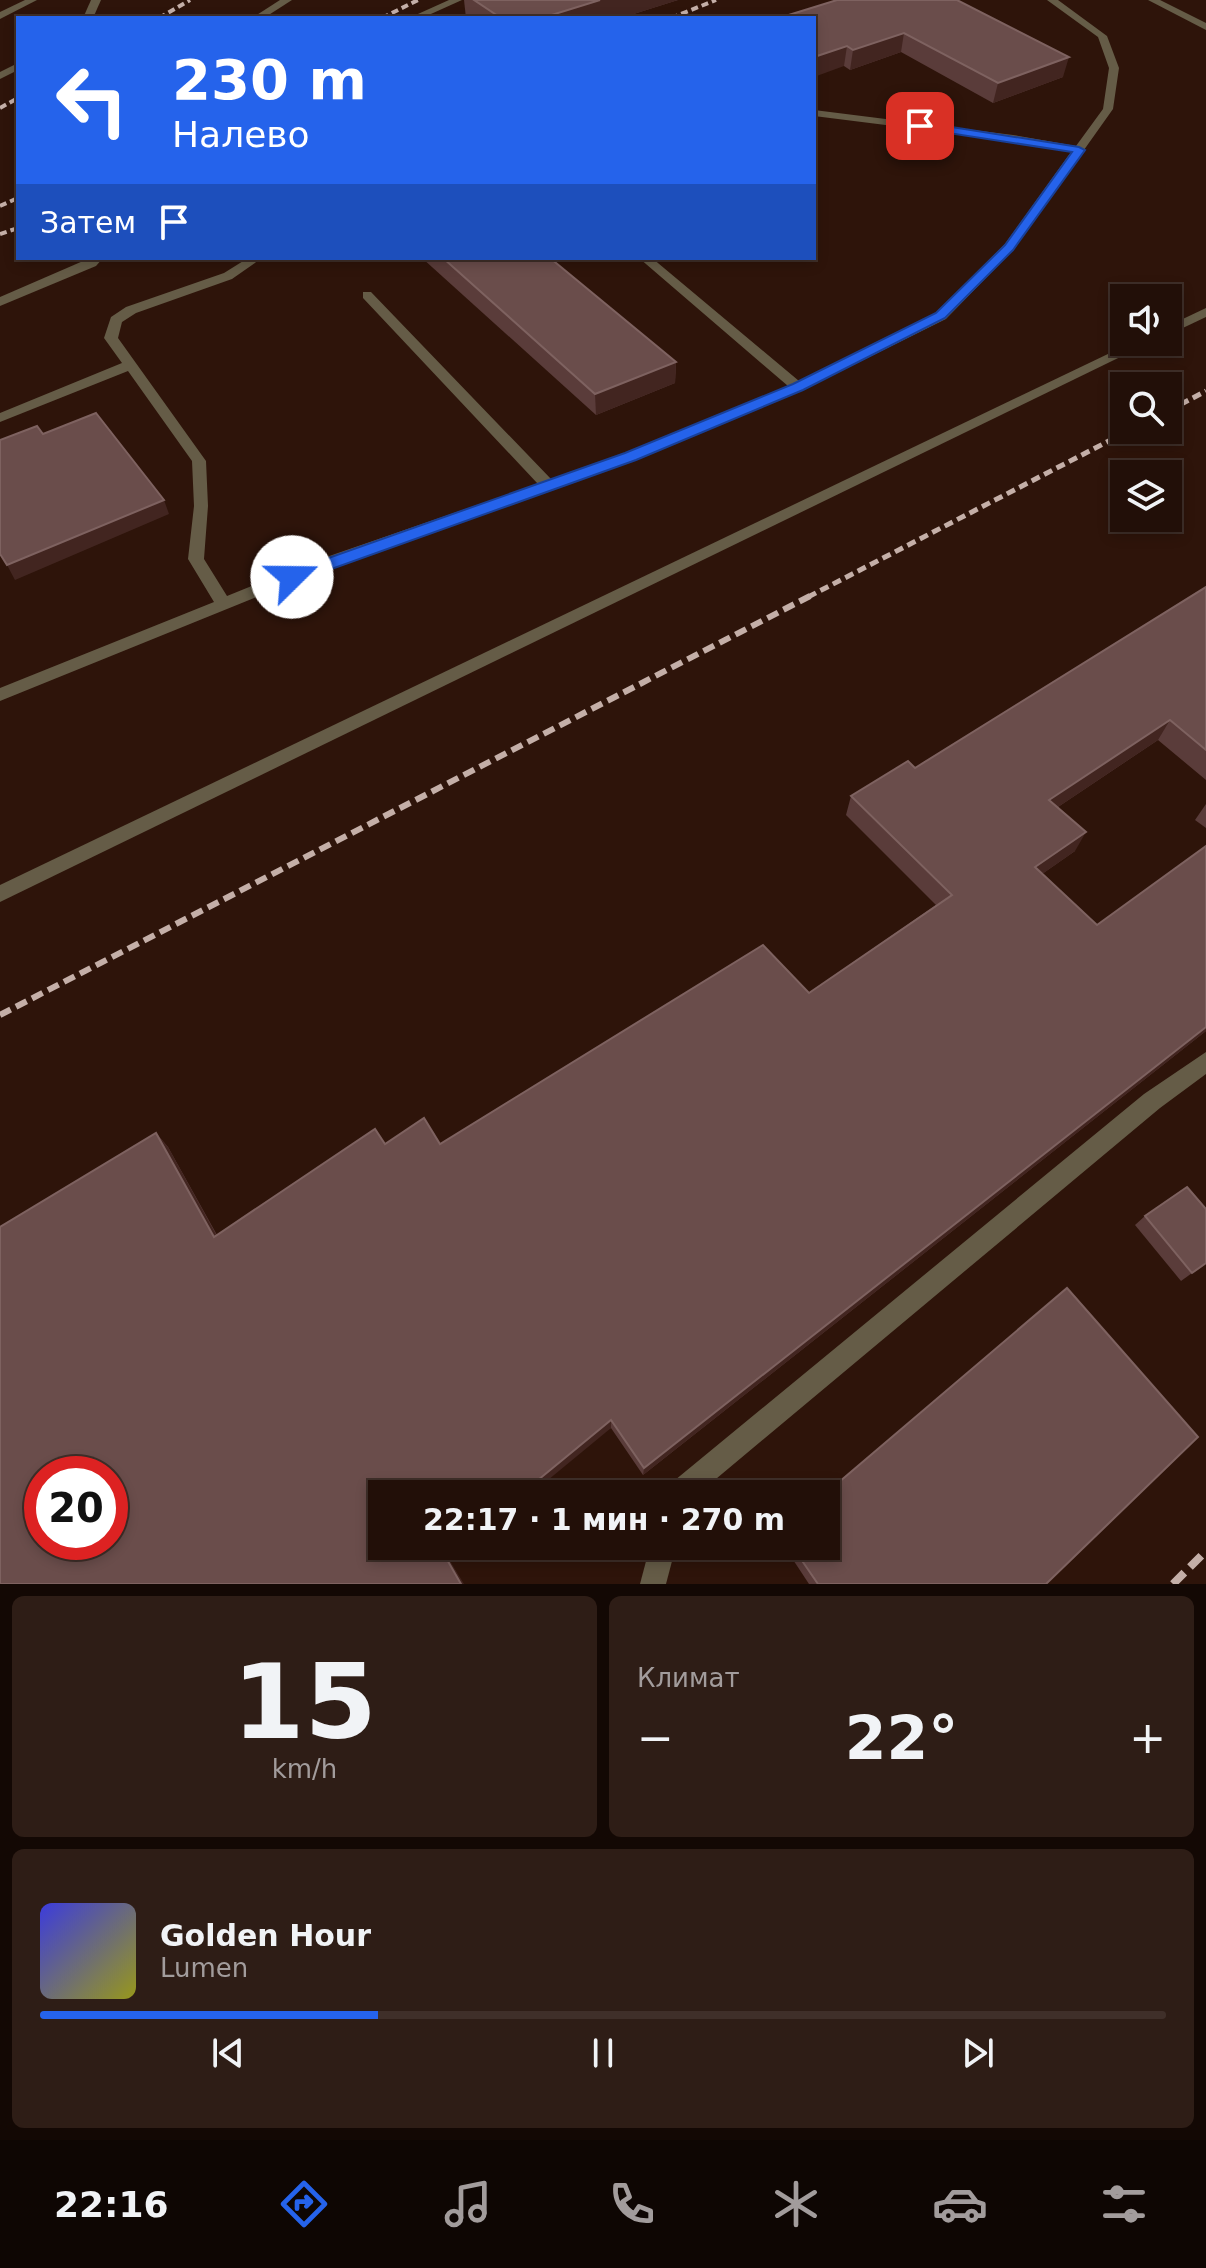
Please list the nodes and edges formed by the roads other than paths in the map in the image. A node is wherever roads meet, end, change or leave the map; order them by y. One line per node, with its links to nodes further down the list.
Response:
1 (32, 0): 6 (lane)
2 (287, 0): 7 (lane)
3 (457, 0): 8 (lane)
4 (1052, 0): 11 (lane)
5 (1153, 0): 9 (lane)
6 (0, 16)
7 (260, 16)
8 (419, 16)
9 (1206, 27)
10 (816, 113): 11 (lane)
11 (1079, 150): 21 (lane)
12 (95, 260): 16 (lane)
13 (253, 260): 20 (lane)
14 (647, 260): 21 (lane)
15 (367, 295): 23 (lane)
16 (0, 302)
17 (1206, 312): 18 (lane)
18 (1182, 324)
19 (1115, 356): 26 (lane)
20 (130, 365): 22 (lane); 24 (lane)
21 (798, 387): 23 (lane)
22 (0, 418)
23 (547, 484): 24 (lane)
24 (224, 605): 25 (lane)
25 (0, 695)
26 (0, 894)
27 (1206, 1062): 28 (lane)
28 (695, 1480)
29 (659, 1560): 30 (lane)
30 (653, 1584)

